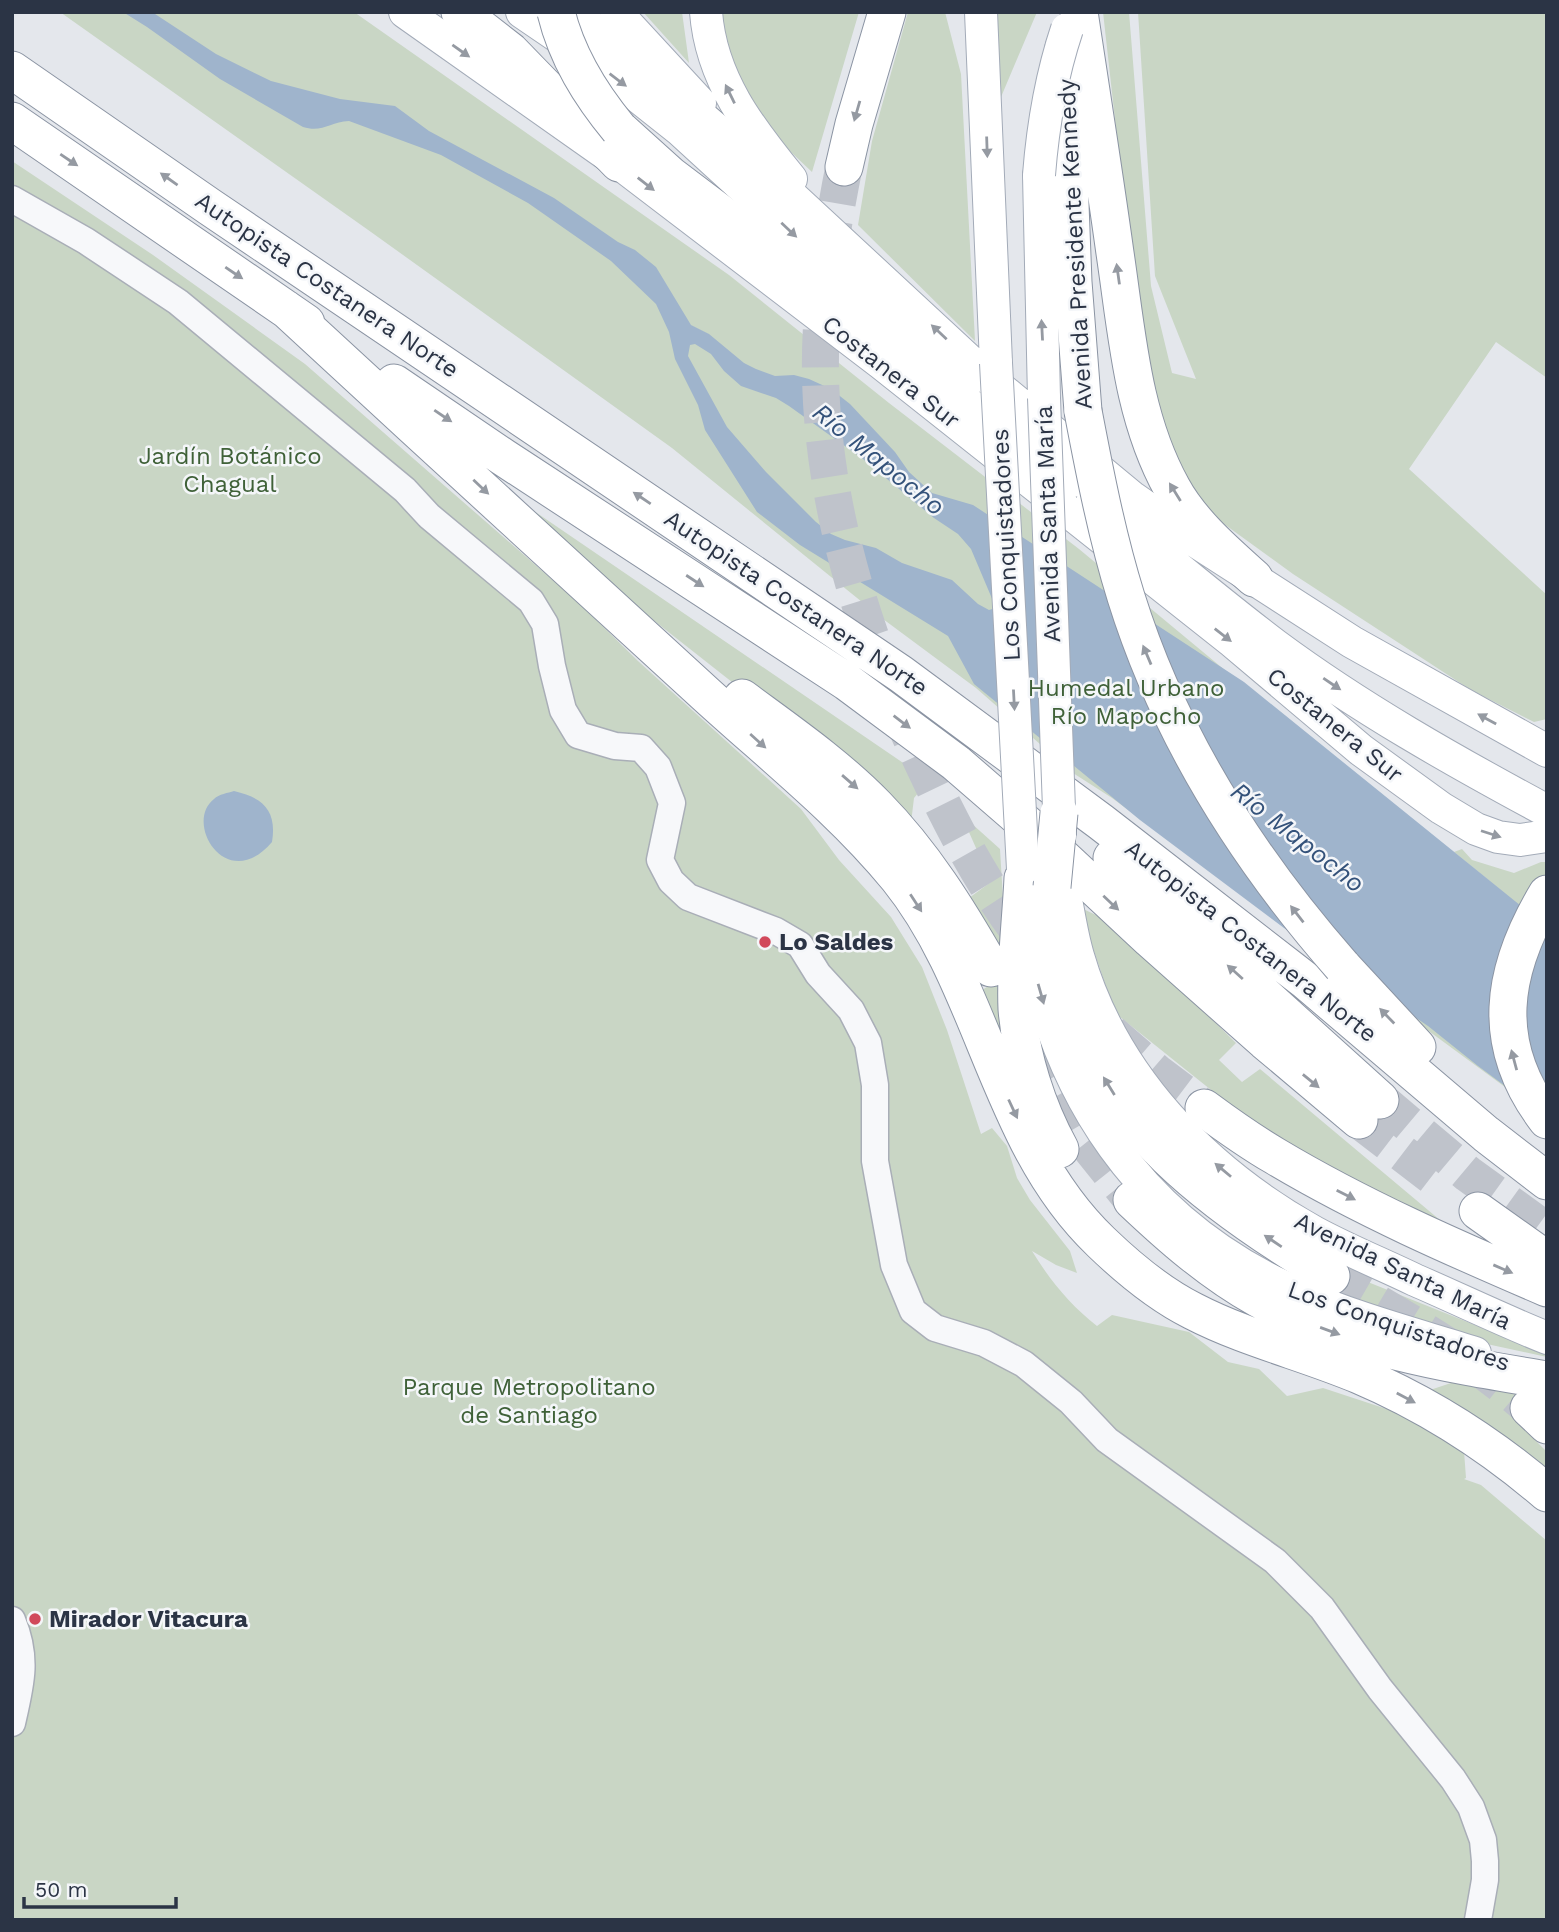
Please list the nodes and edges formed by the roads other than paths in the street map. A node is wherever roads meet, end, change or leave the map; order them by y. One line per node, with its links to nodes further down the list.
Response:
1 (405, 12): 15 (main road, Costanera Sur, one-way to 15)
2 (460, 12): 15 (highway)
3 (522, 12): 22 (main road, Costanera Sur, one-way to 22)
4 (556, 12): 15 (highway, bridge)
5 (568, 12): 17 (highway)
6 (616, 12): 17 (main road)
7 (706, 12): 19 (main road, one-way to 7)
8 (885, 12): 16 (highway, one-way to 16)
9 (966, 12): 13 (main road)
10 (981, 12): 13 (main road, Los Conquistadores)
11 (1070, 16): 24 (highway, one-way to 11); 29 (main road, Avenida Santa María, one-way to 11, bridge); 36 (highway, Avenida Presidente Kennedy, one-way to 11, bridge)
12 (12, 70): 26 (highway, Autopista Costanera Norte, one-way to 12)
13 (984, 79): 31 (main road, Los Conquistadores, one-way to 31, bridge)
14 (12, 121): 20 (highway, Autopista Costanera Norte, one-way to 20)
15 (619, 146): 21 (highway); 23 (main road, Costanera Sur, one-way to 23)
16 (844, 167)
17 (776, 184): 19 (main road)
18 (12, 199): 49 (street)
19 (846, 245): 24 (main road, one-way to 19)
20 (285, 309): 25 (highway, one-way to 25); 26 (highway, Autopista Costanera Norte, one-way to 26)
21 (923, 374): 22 (highway); 23 (highway)
22 (1071, 479): 28 (main road, Costanera Sur, one-way to 28)
23 (1035, 486): 30 (main road, Costanera Sur, one-way to 30)
24 (1254, 578): 27 (main road, one-way to 24)
25 (599, 596): 33 (highway, one-way to 33); 44 (highway, one-way to 44)
26 (1000, 746): 37 (highway, Autopista Costanera Norte)
27 (1547, 751)
28 (1547, 811)
29 (1059, 813): 31 (highway, bridge)
30 (1547, 836)
31 (1041, 882): 41 (highway, one-way to 31); 43 (main road, Avenida Santa María, one-way to 31); 44 (highway); 45 (main road, Los Conquistadores, one-way to 45)
32 (1547, 894): 35 (highway, one-way to 32)
33 (991, 968)
34 (1204, 1108): 42 (highway, one-way to 42)
35 (1547, 1120)
36 (1547, 1160)
37 (1547, 1181)
38 (1132, 1200): 45 (highway, one-way to 45)
39 (1478, 1211): 40 (highway)
40 (1547, 1259)
41 (1331, 1276)
42 (1547, 1288)
43 (1547, 1338)
44 (1298, 1352): 46 (highway, one-way to 46)
45 (1542, 1397)
46 (1547, 1493)
47 (12, 1620): 48 (street)
48 (12, 1723)
49 (1478, 1920)

